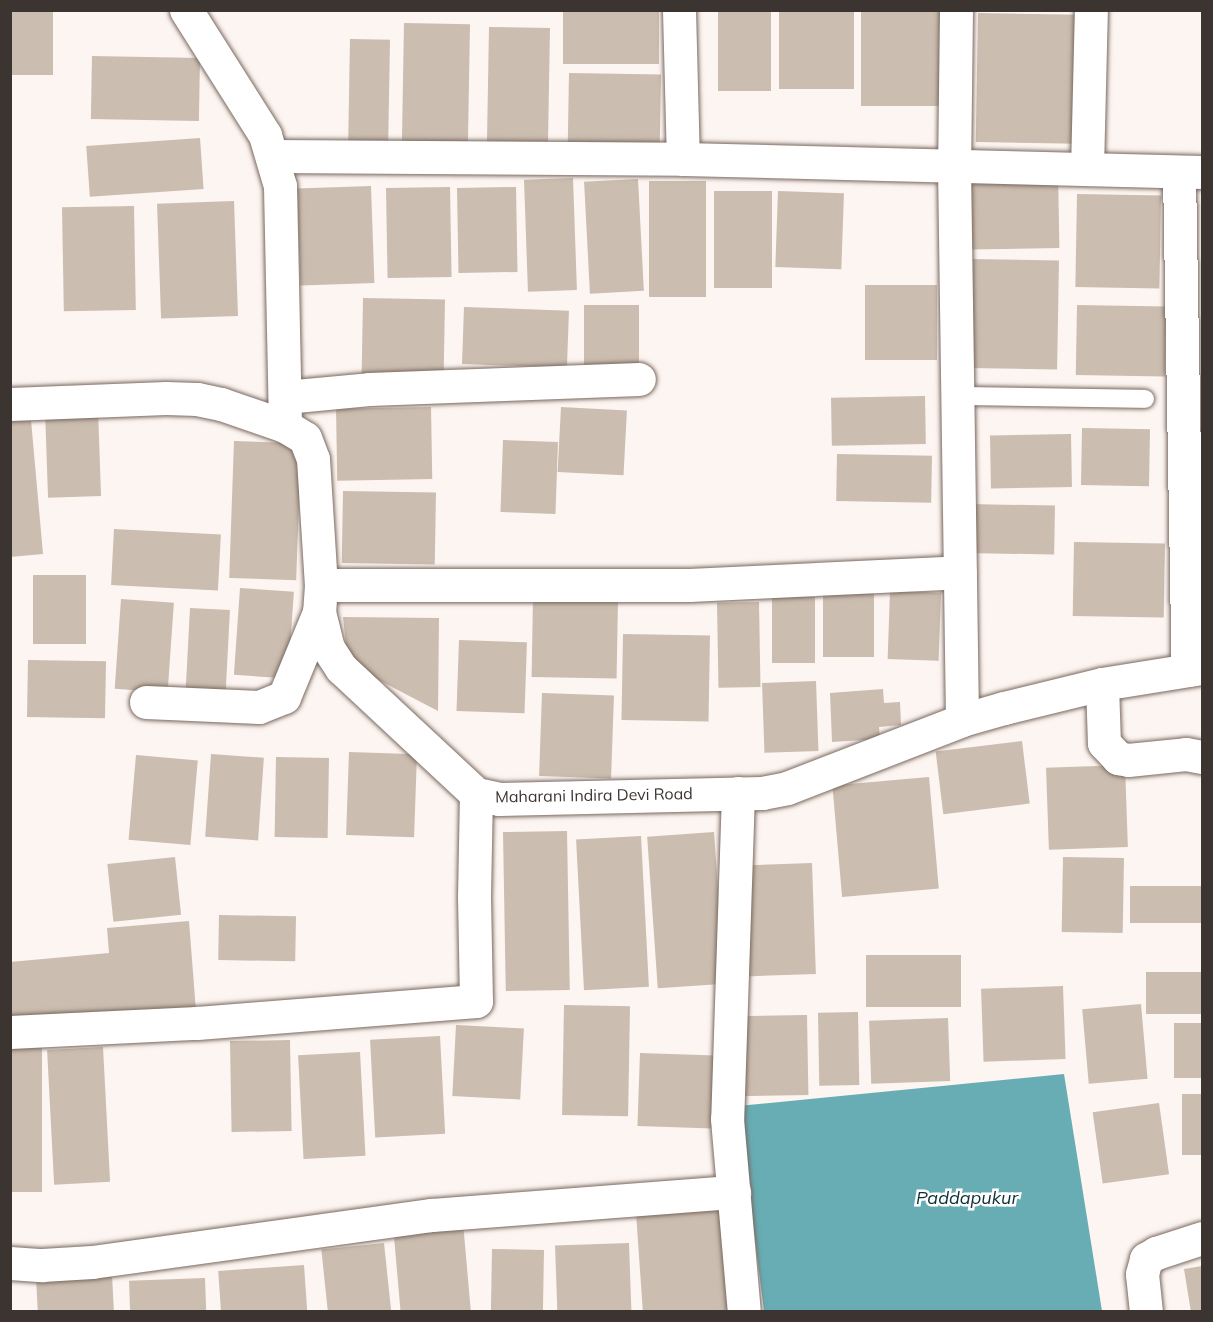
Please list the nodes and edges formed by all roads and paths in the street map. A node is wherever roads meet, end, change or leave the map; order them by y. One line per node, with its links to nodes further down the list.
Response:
1 (186, 10): 5 (street)
2 (680, 10): 6 (street)
3 (956, 10): 7 (street)
4 (1091, 10): 8 (street)
5 (273, 156): 6 (street); 14 (street)
6 (683, 159): 7 (street)
7 (954, 166): 8 (street); 11 (street)
8 (1088, 170): 9 (street)
9 (1191, 172): 17 (street)
10 (639, 379): 14 (street)
11 (958, 396): 12 (lane); 15 (street)
12 (1145, 399)
13 (10, 404): 14 (street, Maharani Indira Devi Road)
14 (285, 412): 16 (street, Maharani Indira Devi Road)
15 (960, 572): 16 (street); 20 (street)
16 (320, 599): 19 (street); 22 (street, Maharani Indira Devi Road)
17 (1195, 669): 18 (street, Maharani Indira Devi Road)
18 (1102, 684): 20 (street, Maharani Indira Devi Road); 21 (street)
19 (146, 702)
20 (962, 720): 23 (street, Maharani Indira Devi Road)
21 (1203, 757)
22 (476, 794): 23 (street, Maharani Indira Devi Road); 24 (street)
23 (738, 794): 25 (street)
24 (10, 1032)
25 (734, 1192): 27 (street); 28 (street)
26 (1203, 1238): 29 (street)
27 (10, 1263)
28 (744, 1311)
29 (1146, 1311)

